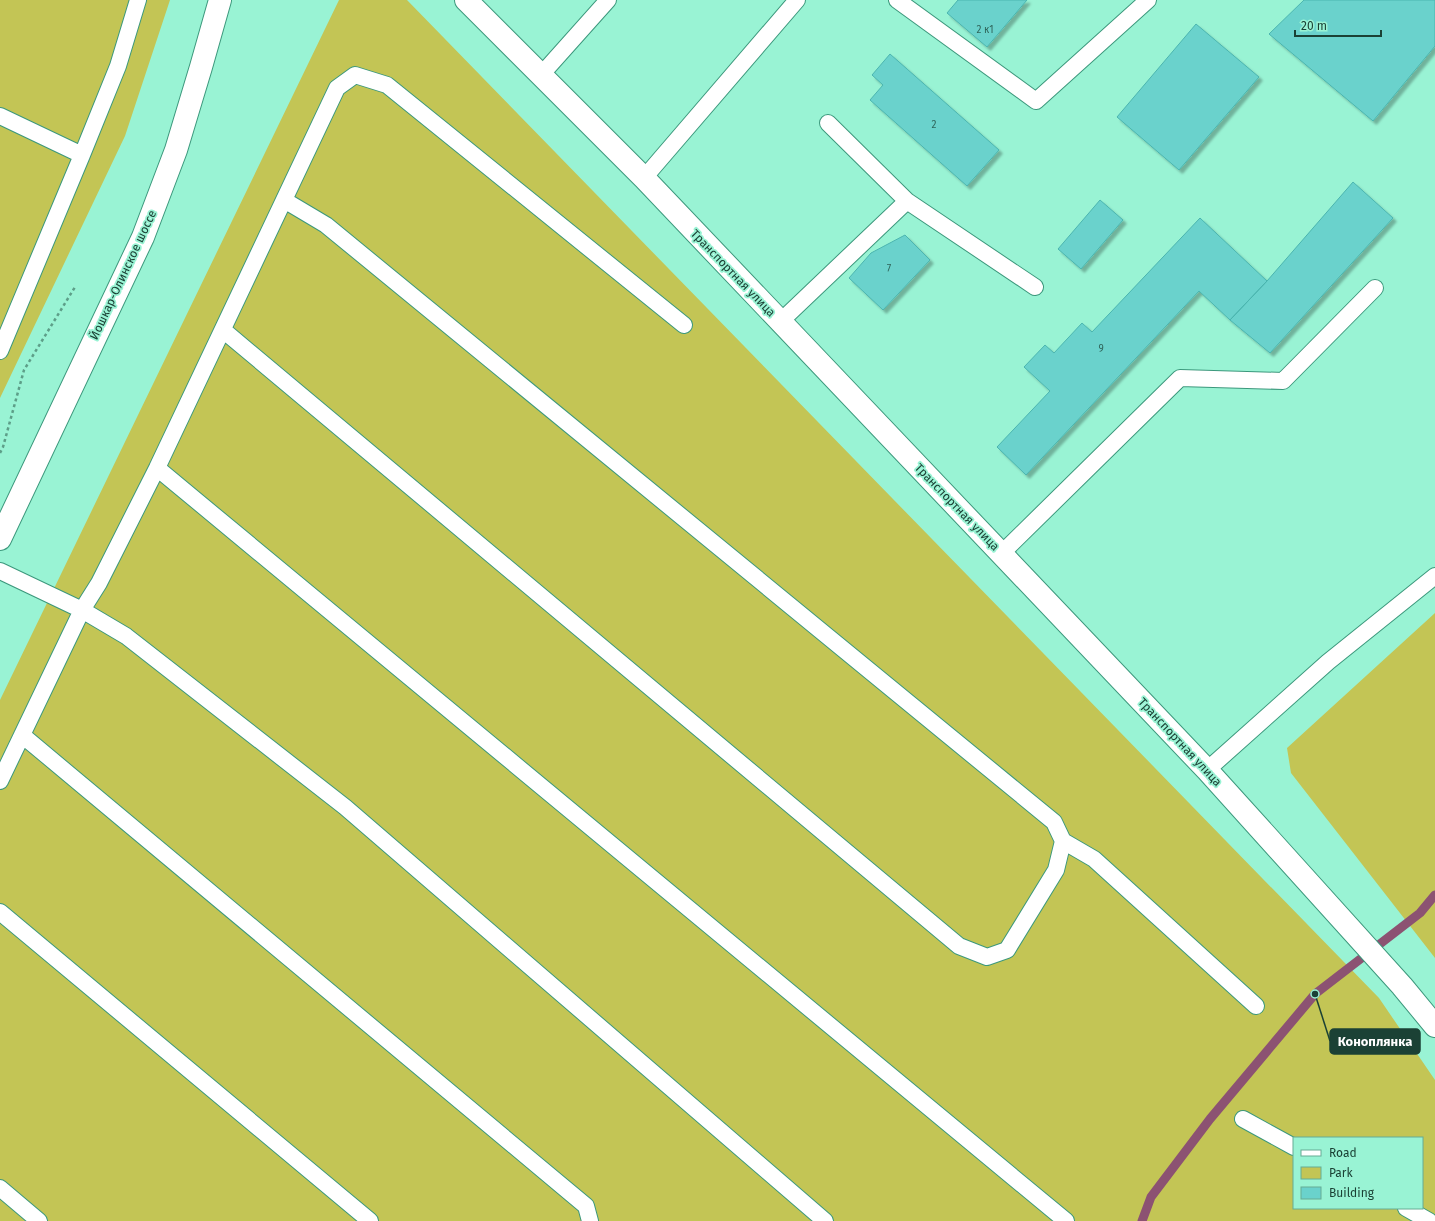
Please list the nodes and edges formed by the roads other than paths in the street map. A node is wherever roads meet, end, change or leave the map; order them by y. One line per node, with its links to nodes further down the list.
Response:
1 (138, 0): 11 (lane)
2 (220, 0): 22 (main road, Йошкар-Олинское шоссе)
3 (466, 0): 8 (main road, Транспортная улица)
4 (608, 0): 8 (lane)
5 (797, 0): 12 (lane)
6 (897, 0): 7 (lane)
7 (1148, 0)
8 (541, 75): 12 (main road, Транспортная улица)
9 (0, 116): 11 (lane)
10 (828, 123): 14 (lane)
11 (82, 155): 20 (lane)
12 (644, 178): 17 (main road, Транспортная улица)
13 (284, 200): 18 (lane); 19 (lane); 30 (lane)
14 (907, 200): 15 (lane); 17 (lane)
15 (1035, 287)
16 (1375, 288): 23 (lane)
17 (780, 322): 23 (main road, Транспортная улица)
18 (684, 325)
19 (223, 330): 21 (lane); 30 (lane)
20 (0, 351)
21 (157, 468): 26 (lane); 42 (lane)
22 (0, 540)
23 (1001, 554): 28 (main road, Транспортная улица)
24 (0, 571): 26 (lane)
25 (1435, 576): 28 (lane)
26 (82, 610): 27 (lane); 41 (lane)
27 (22, 735): 29 (lane); 40 (lane)
28 (1207, 770): 33 (main road, Транспортная улица)
29 (0, 781)
30 (1063, 841): 32 (lane)
31 (0, 912): 39 (lane)
32 (1256, 1006)
33 (1435, 1026)
34 (1243, 1119): 35 (lane)
35 (1293, 1146)
36 (0, 1188): 38 (lane)
37 (1408, 1209): 43 (lane)
38 (39, 1221)
39 (370, 1221)
40 (590, 1221)
41 (825, 1221)
42 (1066, 1221)
43 (1429, 1221)

